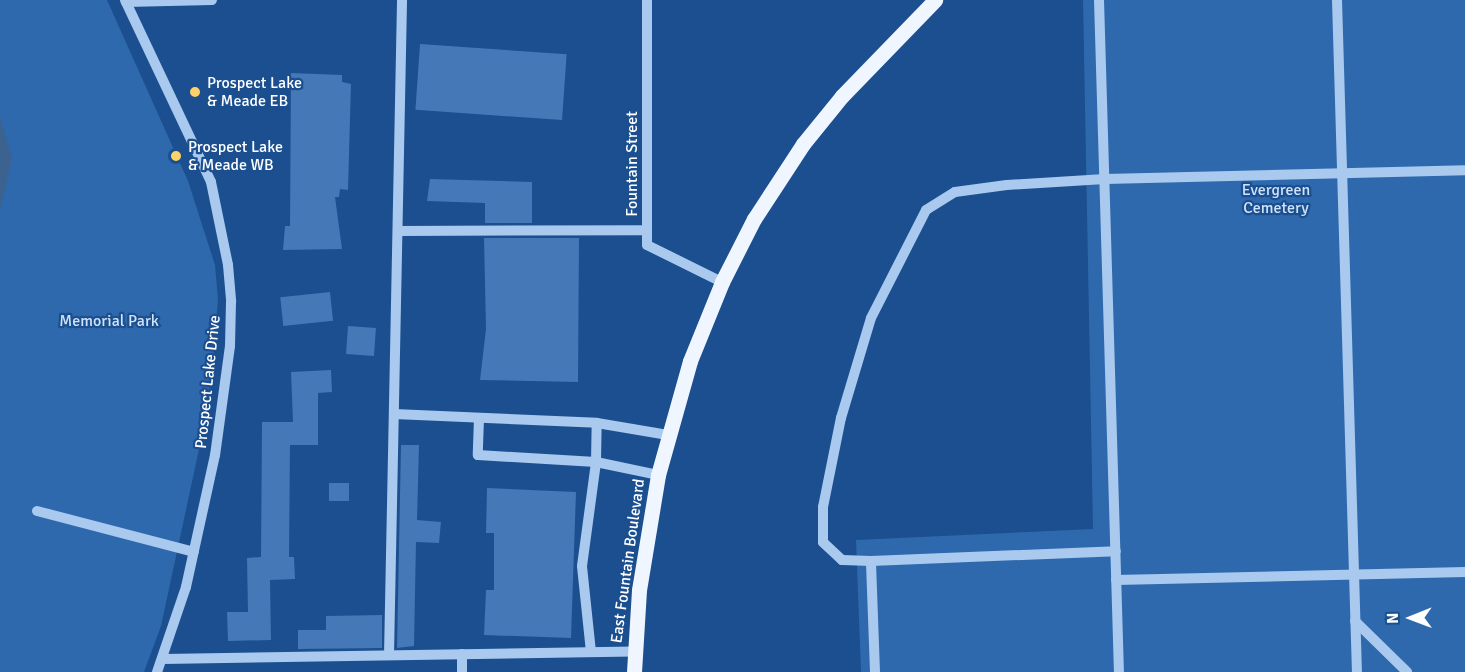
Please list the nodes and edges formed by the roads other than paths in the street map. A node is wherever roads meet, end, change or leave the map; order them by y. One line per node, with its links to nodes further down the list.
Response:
1 (212, 0): 7 (street)
2 (402, 0): 12 (street)
3 (647, 0): 11 (street, Fountain Street)
4 (935, 0): 13 (main road, East Fountain Boulevard)
5 (1099, 0): 10 (street)
6 (1336, 0): 9 (street)
7 (126, 1): 22 (street, Prospect Lake Drive)
8 (1465, 170): 9 (street)
9 (1342, 173): 10 (street); 25 (street)
10 (1105, 179): 21 (street); 23 (street)
11 (647, 230): 12 (street); 13 (street, Fountain Street)
12 (398, 231): 14 (street)
13 (722, 282): 17 (main road, East Fountain Boulevard)
14 (394, 414): 15 (street); 31 (street)
15 (479, 418): 16 (street); 18 (street)
16 (597, 423): 17 (street); 18 (street)
17 (668, 435): 19 (main road, East Fountain Boulevard)
18 (596, 462): 19 (street); 28 (street)
19 (658, 475): 29 (main road, East Fountain Boulevard)
20 (37, 511): 22 (street)
21 (1116, 551): 23 (street); 26 (street)
22 (194, 552): 32 (street, Prospect Lake Drive)
23 (871, 561): 36 (street)
24 (1465, 572): 25 (street)
25 (1354, 576): 26 (street); 27 (street)
26 (1116, 580): 37 (street)
27 (1355, 621): 38 (street); 39 (street)
28 (591, 652): 29 (street); 30 (street)
29 (634, 652): 35 (main road, East Fountain Boulevard)
30 (462, 654): 31 (street); 34 (street)
31 (389, 655): 32 (street)
32 (163, 659): 33 (street, Prospect Lake Drive)
33 (157, 672)
34 (462, 672)
35 (634, 672)
36 (875, 672)
37 (1119, 672)
38 (1357, 672)
39 (1407, 672)

